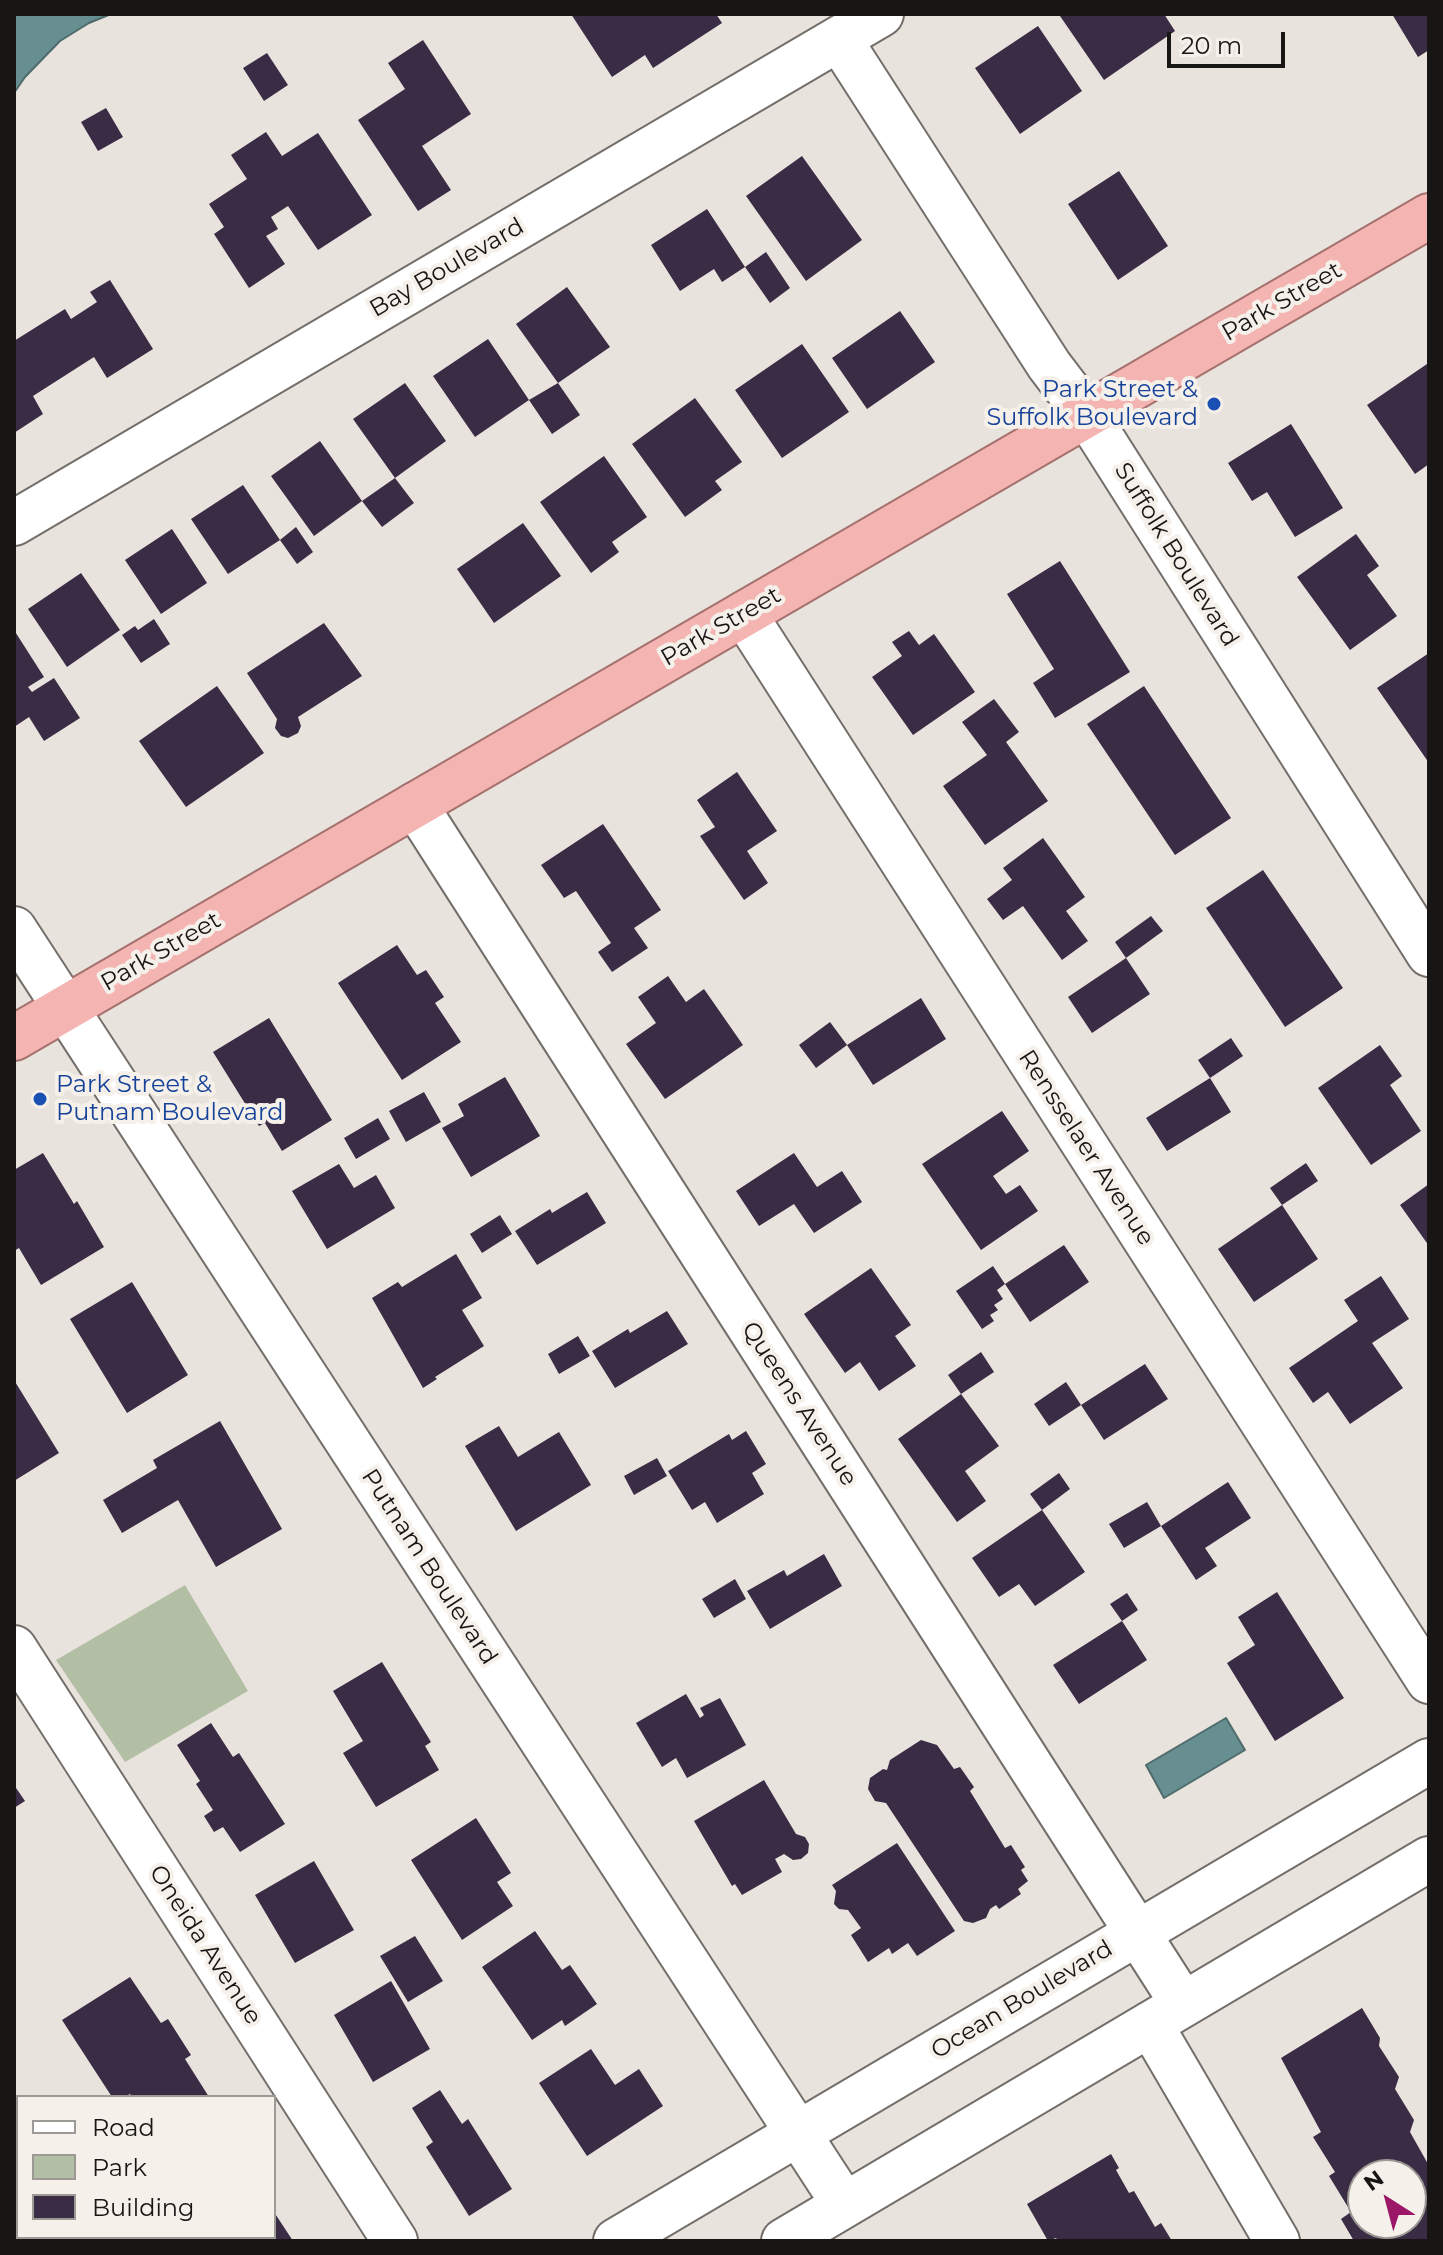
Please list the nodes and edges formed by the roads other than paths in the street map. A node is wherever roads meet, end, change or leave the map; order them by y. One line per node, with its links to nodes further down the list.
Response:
1 (881, 14): 2 (street, Bay Boulevard)
2 (839, 39): 4 (street, Suffolk Boulevard); 5 (street, Bay Boulevard)
3 (1429, 216): 4 (highway, Park Street)
4 (1087, 415): 6 (highway, Park Street); 9 (street, Suffolk Boulevard)
5 (14, 523)
6 (744, 614): 7 (highway, Park Street); 13 (street, Rensselaer Avenue)
7 (415, 805): 10 (highway, Park Street); 16 (street, Queens Avenue)
8 (14, 929): 10 (street, Putnam Boulevard)
9 (1429, 954)
10 (65, 1008): 11 (highway, Park Street); 18 (street, Putnam Boulevard)
11 (14, 1038)
12 (14, 1648): 20 (street, Oneida Avenue)
13 (1429, 1681)
14 (1429, 1761): 16 (street, Ocean Boulevard)
15 (1429, 1859): 17 (street)
16 (1137, 1932): 17 (street, Queens Avenue); 18 (street, Ocean Boulevard)
17 (1166, 2014): 19 (street); 23 (street, Queens Avenue)
18 (798, 2133): 19 (street, Putnam Boulevard); 21 (street, Ocean Boulevard)
19 (844, 2204): 22 (street)
20 (395, 2241)
21 (616, 2241)
22 (784, 2241)
23 (1277, 2241)

